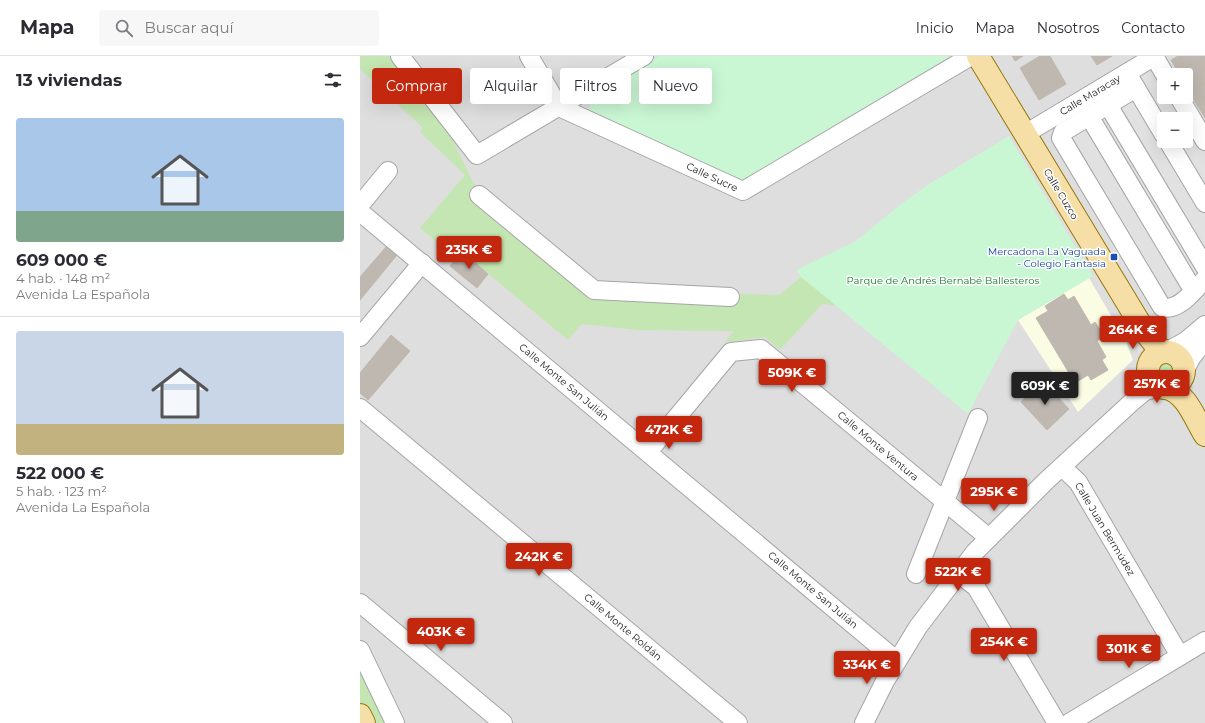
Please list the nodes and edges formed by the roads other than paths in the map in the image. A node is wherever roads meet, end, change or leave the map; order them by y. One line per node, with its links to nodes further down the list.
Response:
1 (400, 56): 11 (street)
2 (529, 56): 11 (street)
3 (644, 56): 11 (street)
4 (971, 56): 11 (street, Calle Sucre)
5 (978, 56): 14 (main road, Calle Cuzco)
6 (1154, 56): 7 (street); 8 (street, Calle Maracay)
7 (1161, 68)
8 (1131, 80): 10 (street); 13 (street); 14 (street, Calle Maracay)
9 (1182, 104): 15 (street)
10 (1108, 105): 12 (street); 23 (street)
11 (559, 106)
12 (1089, 116): 24 (street); 24 (street)
13 (1157, 123)
14 (1025, 134): 27 (main road, Calle Cuzco)
15 (1205, 141)
16 (1172, 148): 19 (street)
17 (388, 171): 20 (street)
18 (479, 195): 25 (street)
19 (1205, 204)
20 (360, 205)
21 (360, 212): 22 (street, Calle Monte San Julián)
22 (422, 263): 28 (street); 35 (street, Calle Monte San Julián)
23 (1205, 267)
24 (1199, 285)
25 (730, 297)
26 (1205, 325): 30 (street)
27 (1145, 332): 30 (main road, Calle Cuzco); 31 (main road, Calle Cuzco)
28 (360, 337)
29 (1205, 340): 31 (street)
30 (1166, 352): 31 (main road); 31 (main road, Calle Cuzco)
31 (1161, 378): 34 (main road); 36 (street)
32 (360, 408): 51 (street, Calle Monte Roldán)
33 (978, 418): 37 (street)
34 (1205, 435)
35 (648, 452): 37 (street, Calle Monte Ventura); 45 (street, Calle Monte San Julián)
36 (1062, 467): 38 (street); 44 (street, Calle Juan Bermúdez)
37 (945, 502): 38 (street, Calle Monte Ventura); 40 (street)
38 (989, 538): 39 (street)
39 (958, 573): 45 (street); 47 (street)
40 (916, 574)
41 (360, 603): 50 (street)
42 (1205, 641): 44 (street)
43 (360, 650): 49 (street)
44 (1180, 656): 47 (street)
45 (897, 661): 52 (street)
46 (360, 715): 48 (main road)
47 (1057, 722)
48 (364, 723)
49 (394, 723)
50 (503, 723)
51 (738, 723)
52 (864, 723)

